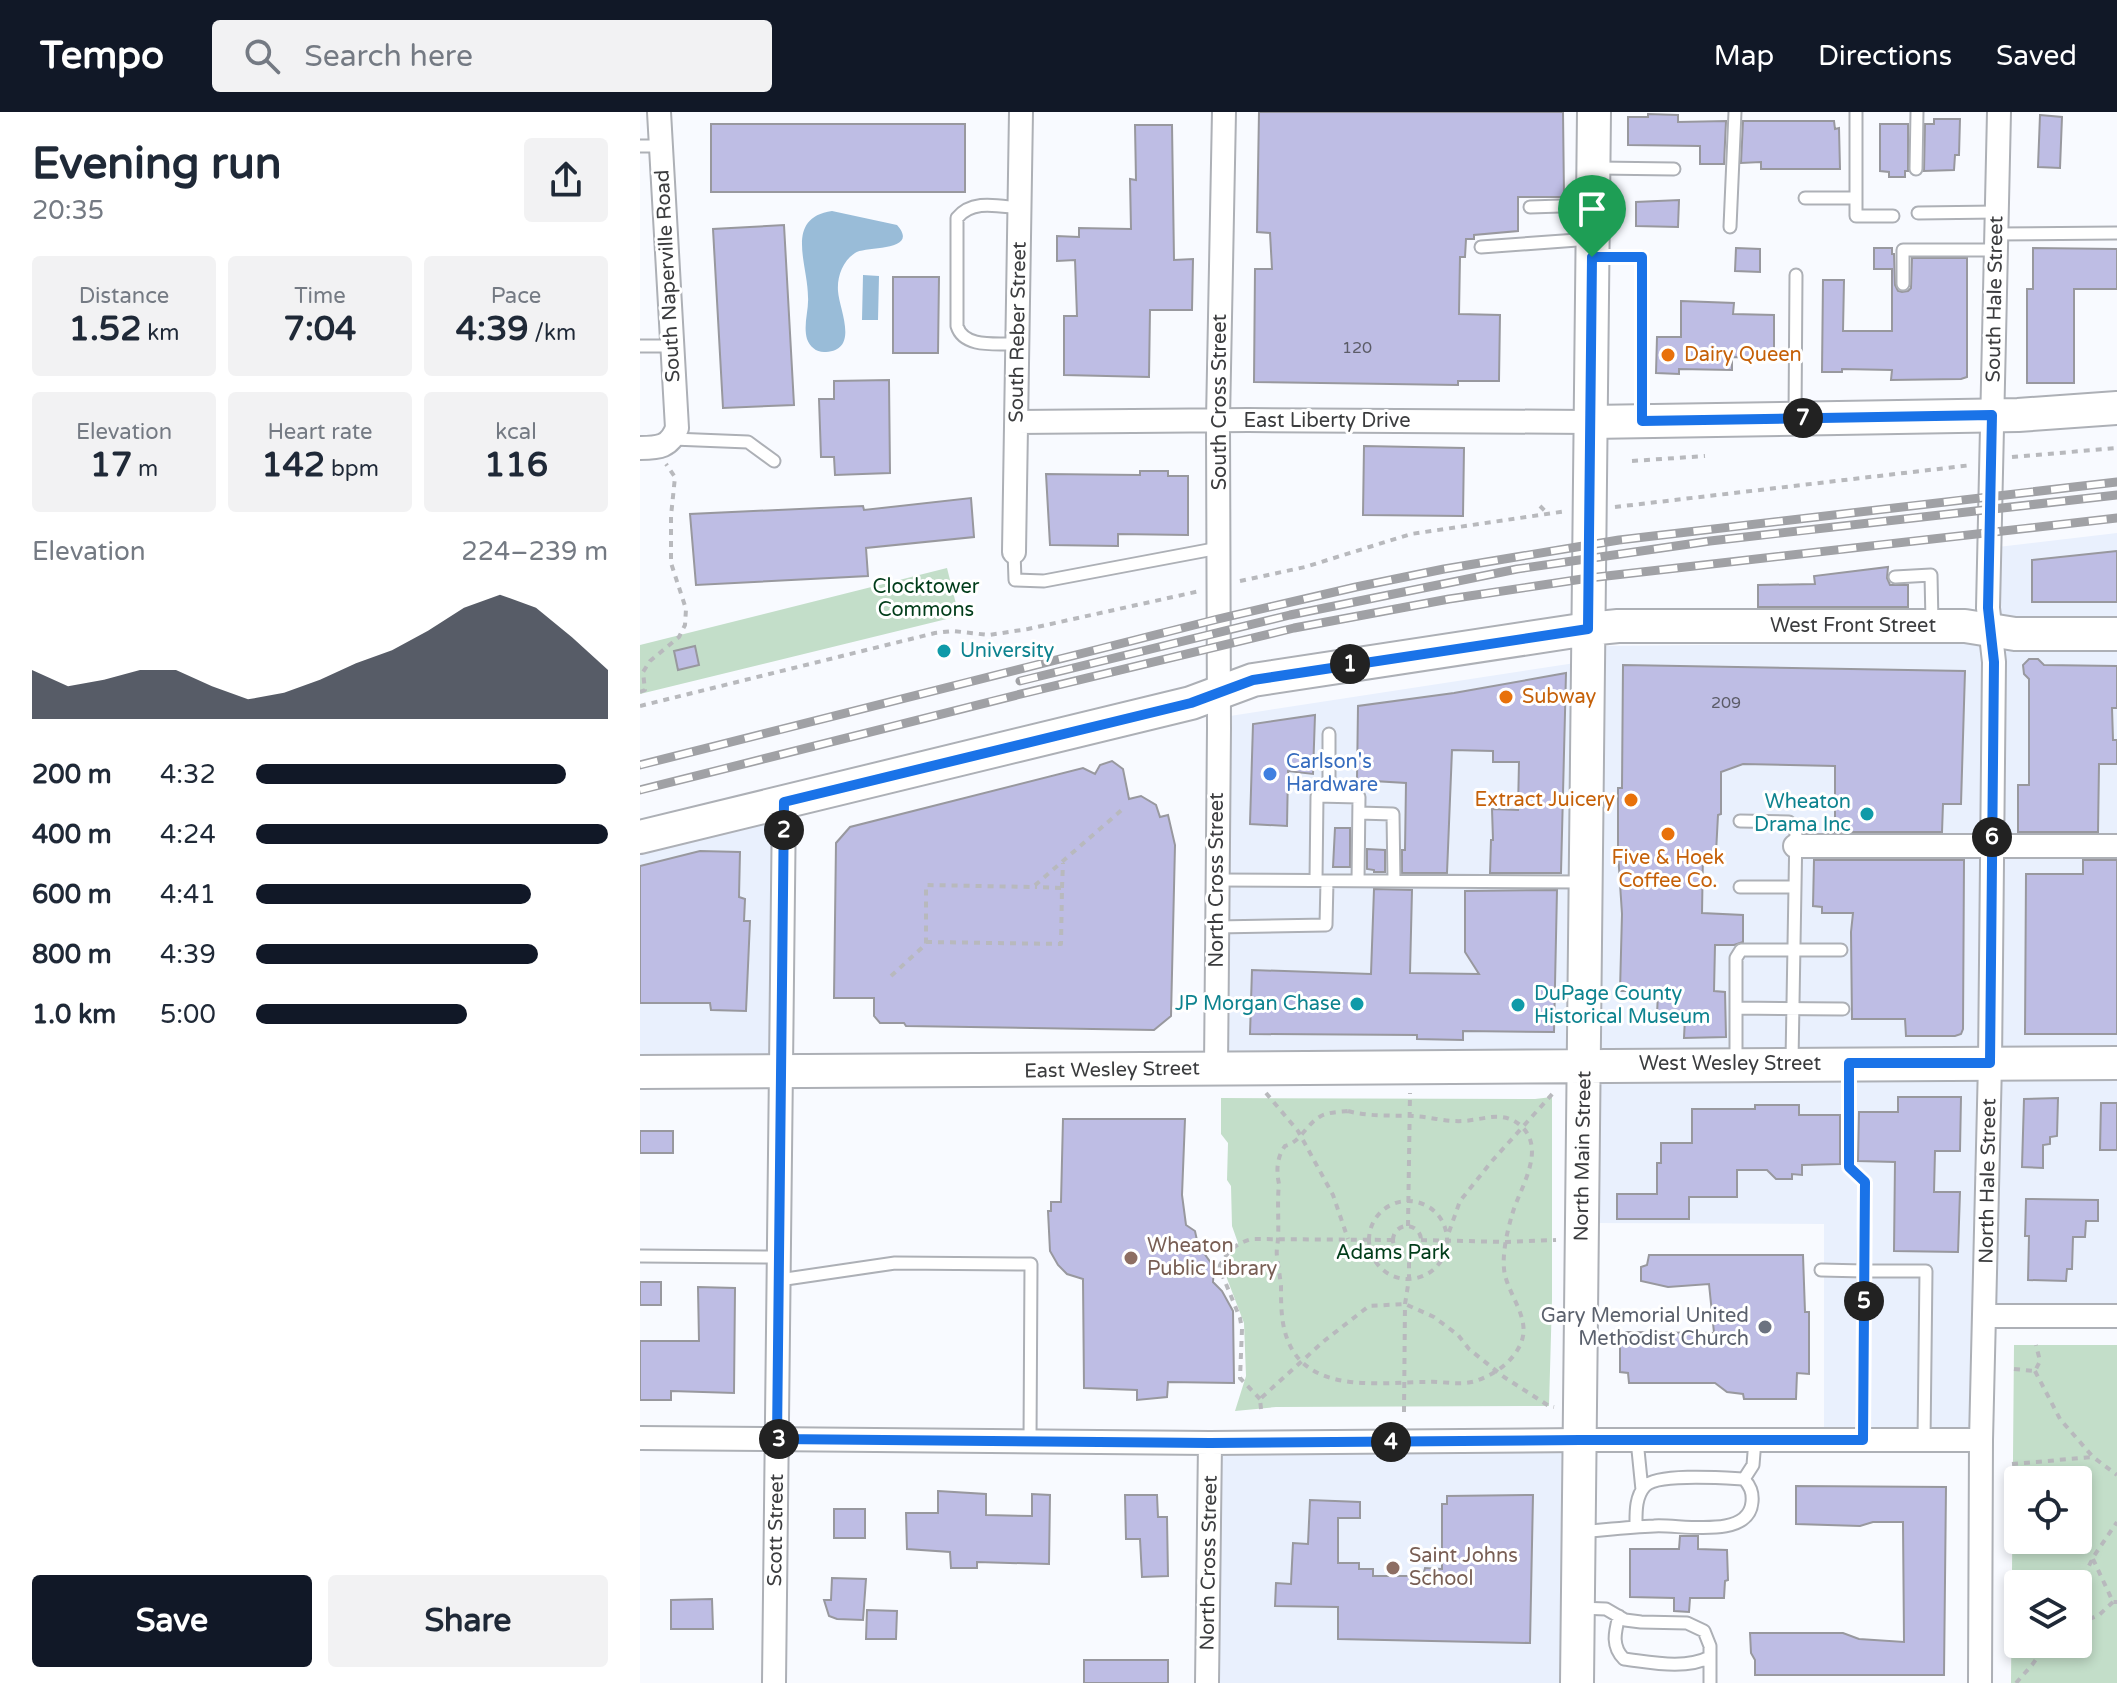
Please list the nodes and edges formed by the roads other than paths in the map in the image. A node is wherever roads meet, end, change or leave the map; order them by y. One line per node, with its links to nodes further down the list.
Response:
1 (659, 112): 9 (street, South Naperville Road)
2 (1021, 112): 17 (street, South Reber Street)
3 (1224, 112): 33 (street, South Cross Street)
4 (1594, 112): 10 (street, North Main Street)
5 (1735, 112): 20 (lane)
6 (1856, 112): 14 (lane)
7 (1917, 112): 12 (lane)
8 (1999, 112): 21 (street, South Hale Street)
9 (650, 146): 29 (street, South Naperville Road)
10 (1593, 168): 11 (lane); 15 (street, North Main Street)
11 (1674, 169)
12 (1916, 169)
13 (1805, 198): 14 (lane)
14 (1856, 198): 19 (lane)
15 (1592, 205): 16 (lane); 24 (street, North Main Street)
16 (1530, 207)
17 (1019, 208): 27 (street, South Reber Street); 27 (lane)
18 (1918, 213): 21 (lane)
19 (1893, 216)
20 (1730, 227)
21 (1996, 232): 22 (lane); 26 (lane); 31 (street, South Hale Street)
22 (2117, 233)
23 (1481, 247): 24 (lane)
24 (1592, 248): 34 (lane); 36 (street, North Main Street)
25 (1796, 275): 32 (lane)
26 (1903, 284)
27 (1018, 344): 35 (street, South Reber Street)
28 (640, 346): 29 (lane)
29 (671, 346): 37 (street, South Naperville Road)
30 (2117, 408): 31 (street)
31 (1992, 415): 32 (street); 44 (street, South Hale Street)
32 (1795, 419): 34 (street)
33 (1218, 420): 35 (street, East Liberty Drive); 36 (street, East Liberty Drive); 39 (street, South Cross Street)
34 (1642, 421): 36 (street)
35 (1017, 422): 40 (street, South Reber Street)
36 (1590, 422): 43 (street, North Main Street)
37 (656, 445): 38 (lane)
38 (774, 461)
39 (1219, 548): 40 (lane); 46 (street, South Cross Street)
40 (1014, 552)
41 (1895, 577): 42 (lane)
42 (1932, 627): 43 (street, West Front Street); 44 (street, West Front Street)
43 (1588, 629): 46 (street, West Front Street); 60 (street, North Main Street)
44 (1991, 630): 45 (street, West Front Street); 54 (street, North Hale Street)
45 (2117, 634)
46 (1218, 692): 49 (street, West Front Street); 56 (street, North Cross Street)
47 (1329, 734): 48 (lane)
48 (1329, 796): 50 (lane); 57 (lane)
49 (784, 802): 52 (street, West Front Street); 77 (street, Scott Street)
50 (1359, 813): 58 (lane); 59 (lane)
51 (1740, 821): 53 (lane)
52 (640, 837)
53 (1795, 846): 54 (street); 62 (lane)
54 (1992, 846): 55 (street); 70 (street, North Hale Street)
55 (2117, 846)
56 (1217, 880): 57 (lane); 63 (street, North Cross Street)
57 (1321, 880): 58 (lane); 63 (lane)
58 (1358, 881): 59 (lane)
59 (1394, 881): 60 (lane)
60 (1586, 882): 74 (street, North Main Street)
61 (1740, 887): 62 (lane)
62 (1795, 887): 64 (lane)
63 (1217, 927): 75 (street, North Cross Street)
64 (1792, 950): 65 (lane); 66 (lane); 67 (lane)
65 (1841, 950)
66 (1736, 1008): 67 (lane); 72 (lane)
67 (1793, 1009): 68 (lane); 73 (lane)
68 (1843, 1009)
69 (1849, 1063): 70 (street, West Wesley Street); 73 (street, West Wesley Street); 81 (lane)
70 (1990, 1063): 71 (street, West Wesley Street); 83 (street, North Hale Street)
71 (2117, 1063)
72 (1736, 1064): 73 (street, West Wesley Street); 74 (street, West Wesley Street)
73 (1792, 1064)
74 (1584, 1065): 75 (street, East Wesley Street); 87 (street, North Main Street)
75 (1216, 1068): 77 (street, East Wesley Street)
76 (640, 1072): 77 (street, East Wesley Street)
77 (782, 1072): 79 (street, Scott Street)
78 (640, 1256): 79 (lane)
79 (779, 1257): 82 (street, Scott Street)
80 (1821, 1270): 81 (lane)
81 (1864, 1271): 90 (lane); 91 (lane)
82 (779, 1280): 86 (street, Scott Street); 93 (lane)
83 (1985, 1316): 84 (street); 92 (street, North Hale Street)
84 (2117, 1316)
85 (640, 1438): 86 (street)
86 (777, 1439): 93 (street); 102 (street, Scott Street)
87 (1580, 1440): 88 (street); 94 (street); 98 (street, North Main Street)
88 (1637, 1440): 89 (street); 96 (lane)
89 (1755, 1440): 90 (street); 95 (lane)
90 (1863, 1440): 91 (street)
91 (1924, 1440): 92 (street)
92 (1981, 1440): 106 (street, North Hale Street)
93 (1030, 1441): 94 (street)
94 (1210, 1443): 103 (street, North Cross Street)
95 (1744, 1479): 96 (lane); 97 (lane)
96 (1642, 1490): 97 (lane)
97 (1636, 1527): 98 (lane)
98 (1579, 1532): 99 (street, North Main Street)
99 (1578, 1608): 100 (lane); 104 (street, North Main Street)
100 (1619, 1616): 101 (lane); 101 (lane)
101 (1710, 1657): 105 (lane)
102 (774, 1683)
103 (1207, 1683)
104 (1577, 1683)
105 (1710, 1683)
106 (1980, 1683)

